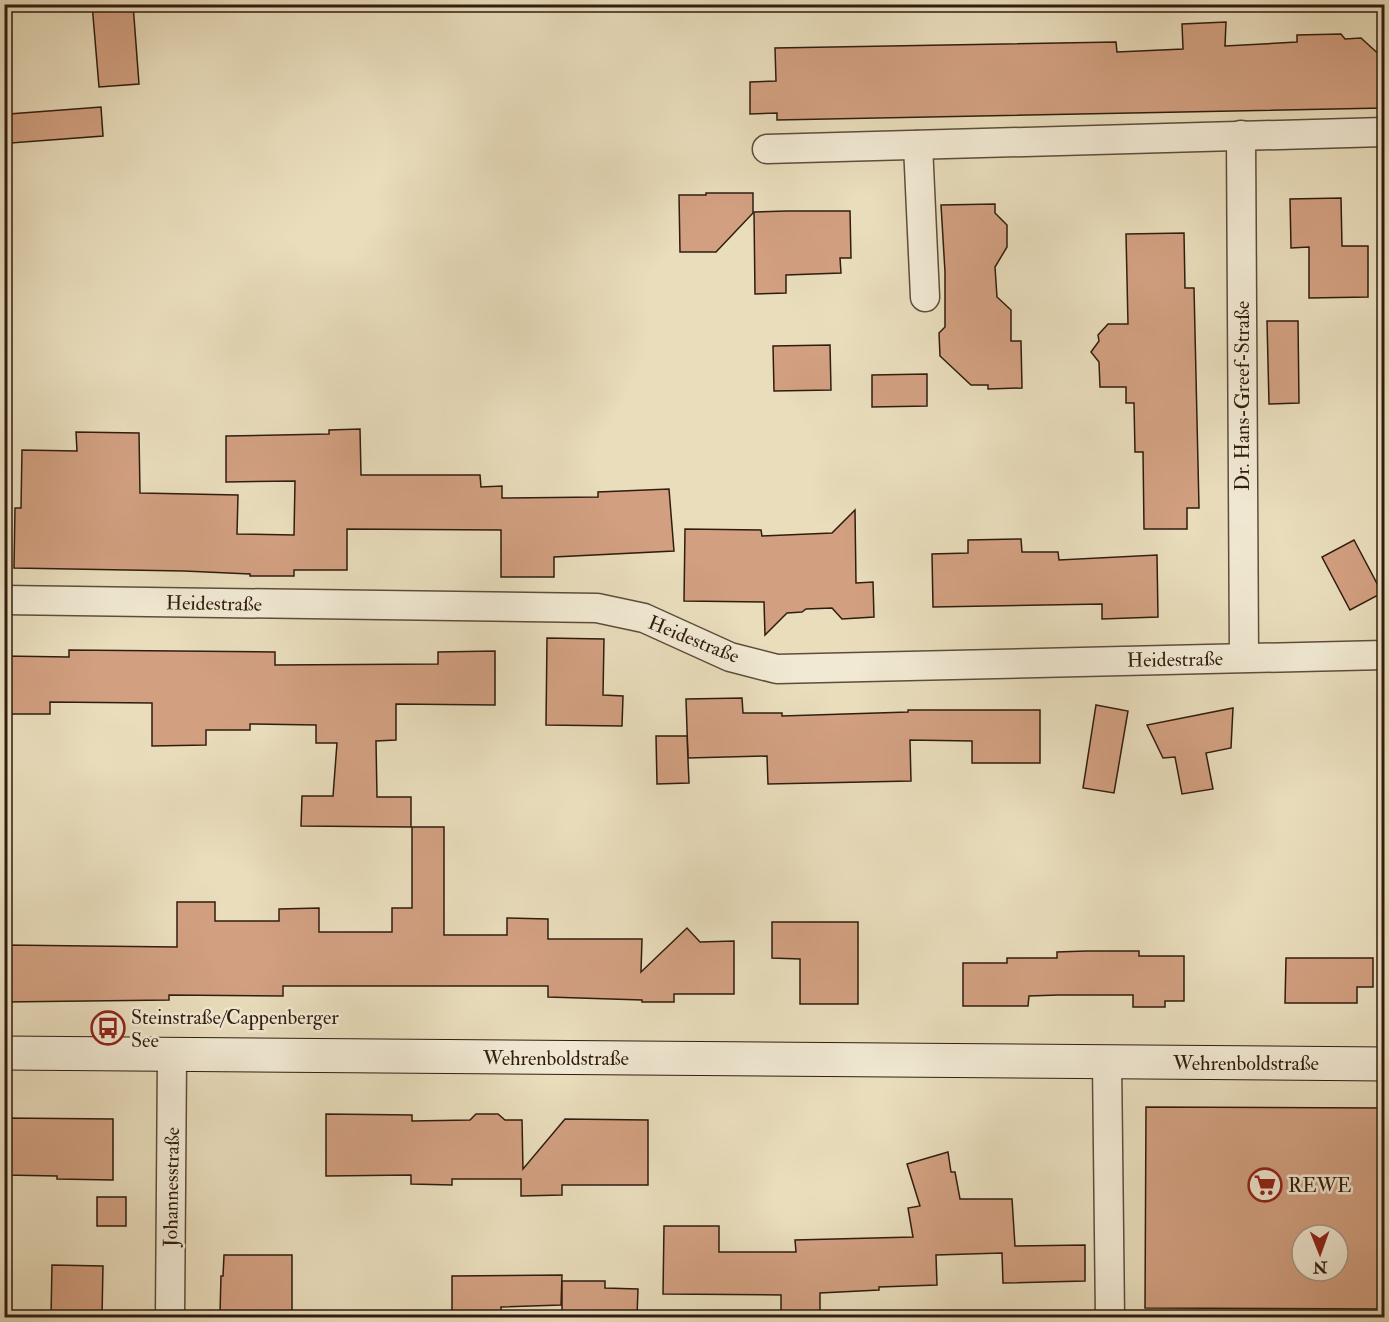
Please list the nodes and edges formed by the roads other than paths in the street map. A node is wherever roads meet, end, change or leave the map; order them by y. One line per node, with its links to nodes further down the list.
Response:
1 (1384, 132): 2 (street)
2 (1241, 135): 3 (street); 8 (street, Dr. Hans-Greef-Straße)
3 (918, 145): 4 (street); 5 (street)
4 (767, 149)
5 (925, 297)
6 (4, 600): 8 (street, Heidestraße)
7 (1384, 655): 8 (street, Heidestraße)
8 (1244, 657)
9 (4, 1053): 10 (street, Wehrenboldstraße)
10 (172, 1056): 11 (street, Wehrenboldstraße); 13 (street, Johannesstraße)
11 (1107, 1061): 12 (street, Wehrenboldstraße); 14 (street)
12 (1384, 1064)
13 (170, 1317)
14 (1110, 1317)

